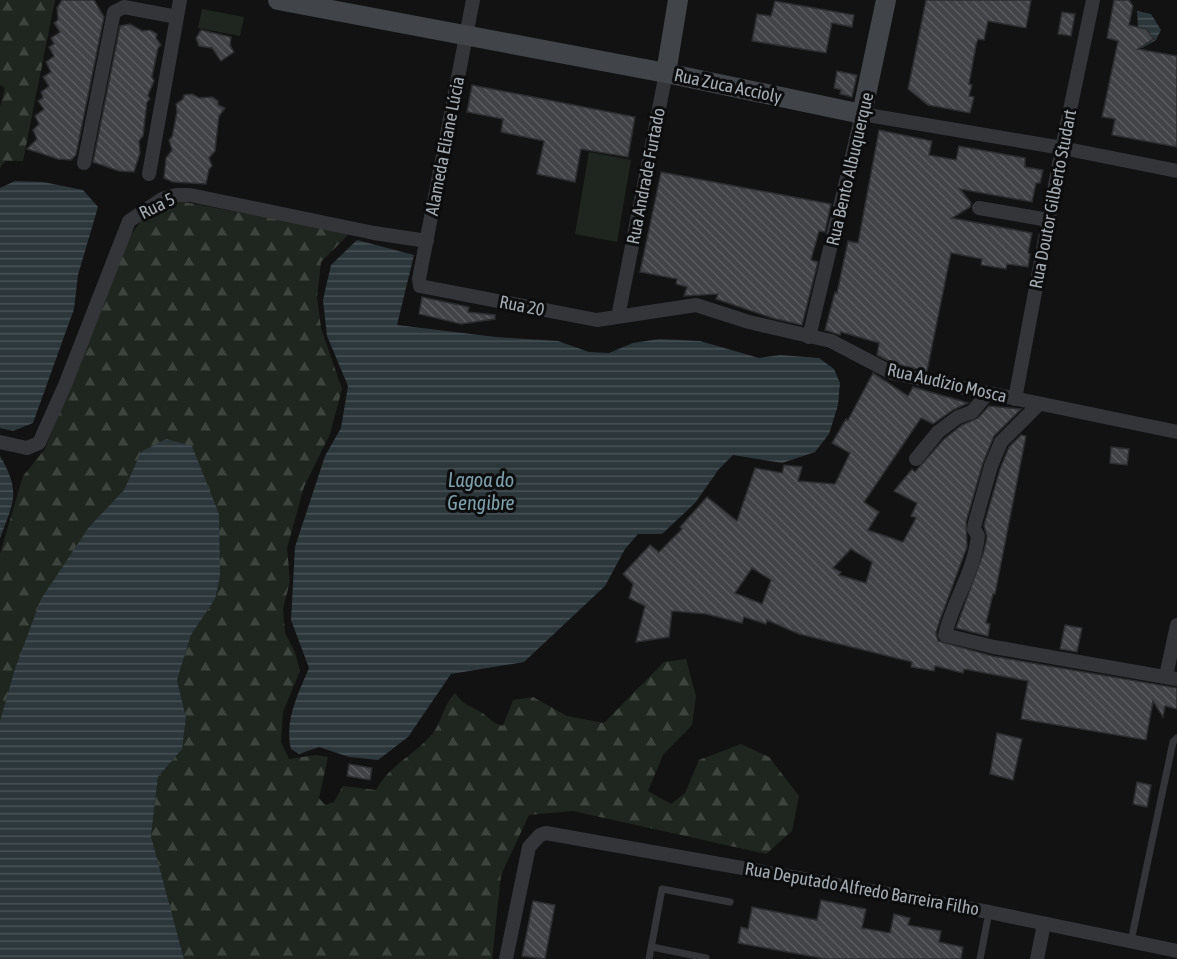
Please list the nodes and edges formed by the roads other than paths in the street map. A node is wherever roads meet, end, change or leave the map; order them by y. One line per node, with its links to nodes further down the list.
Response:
1 (180, 0): 7 (street)
2 (278, 0): 8 (street, Rua Zuca Accioly)
3 (473, 0): 8 (street, Alameda Eliane Lúcia)
4 (678, 0): 9 (street, Rua Andrade Furtado)
5 (886, 0): 10 (street, Rua Bento Albuquerque)
6 (1093, 0): 11 (street, Rua Doutor Gilberto Studart)
7 (177, 17): 12 (street); 14 (street)
8 (467, 36): 9 (street, Rua Zuca Accioly); 17 (street, Alameda Eliane Lúcia)
9 (666, 73): 10 (street, Rua Zuca Accioly); 19 (street, Rua Andrade Furtado)
10 (862, 114): 11 (street, Rua Zuca Accioly); 20 (street, Rua Bento Albuquerque)
11 (1062, 148): 13 (street, Rua Zuca Accioly); 16 (street, Rua Doutor Gilberto Studart)
12 (84, 163)
13 (1177, 171)
14 (149, 174)
15 (979, 208): 16 (street)
16 (1049, 220): 22 (street, Rua Doutor Gilberto Studart)
17 (427, 241): 18 (street, Alameda Eliane Lúcia); 25 (street, Rua 5)
18 (426, 288): 19 (street, Rua 20)
19 (618, 317): 20 (street, Rua Audízio Mosca)
20 (809, 337): 21 (street, Rua Audízio Mosca)
21 (988, 393): 22 (street, Rua Audízio Mosca); 26 (street)
22 (1016, 399): 23 (street, Rua Audízio Mosca)
23 (1039, 404): 24 (street, Rua Audízio Mosca); 28 (street)
24 (1177, 432)
25 (0, 442)
26 (916, 459)
27 (1177, 625): 28 (street)
28 (1171, 678)
29 (1177, 738): 33 (lane)
30 (730, 902): 34 (lane)
31 (989, 912): 32 (street, Rua Deputado Alfredo Barreira Filho); 37 (street, Rua Deputado Alfredo Barreira Filho); 39 (lane)
32 (1044, 924): 33 (street, Rua Deputado Alfredo Barreira Filho); 40 (street)
33 (1131, 940): 35 (street, Rua Deputado Alfredo Barreira Filho)
34 (651, 947): 36 (lane); 38 (lane)
35 (1177, 951)
36 (706, 958)
37 (506, 959)
38 (649, 959)
39 (980, 959)
40 (1036, 959)

